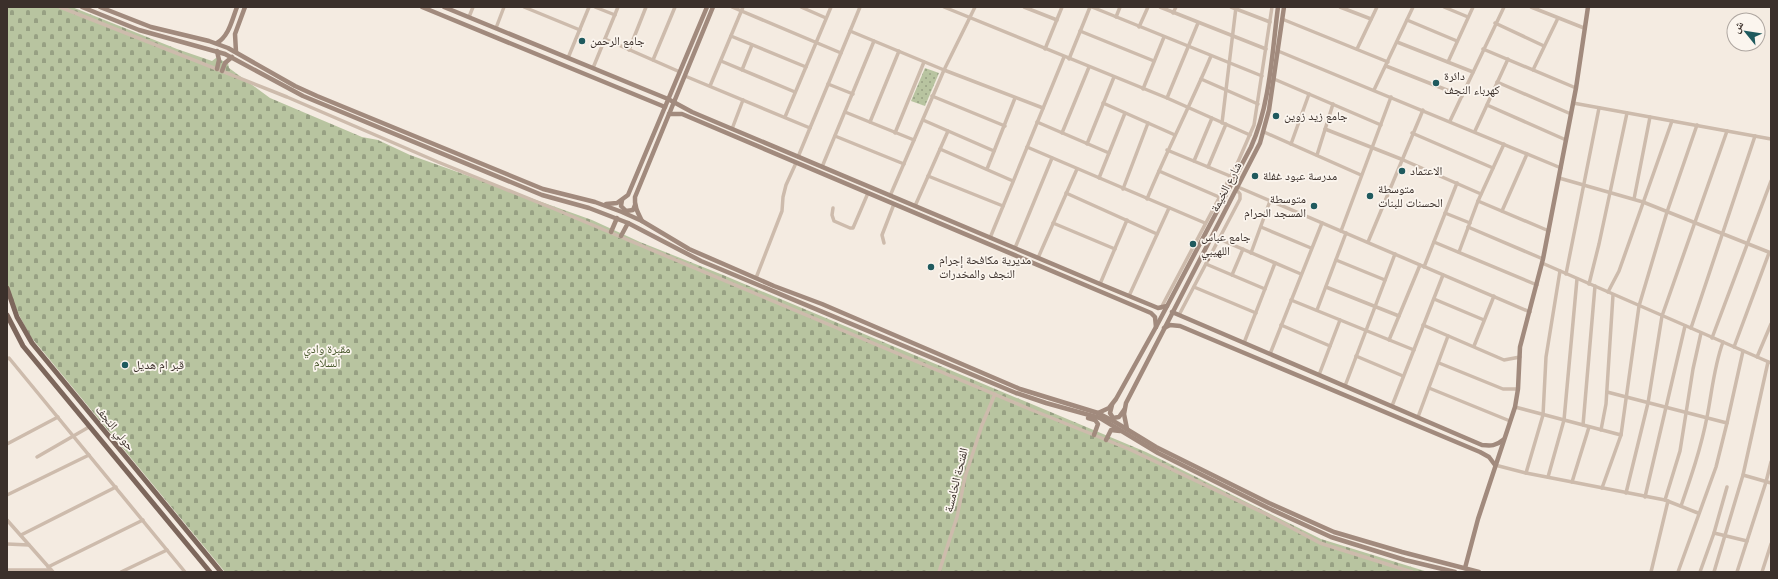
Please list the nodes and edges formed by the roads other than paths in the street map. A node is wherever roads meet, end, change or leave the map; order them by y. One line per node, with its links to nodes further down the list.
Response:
1 (60, 7): 119 (street)
2 (82, 7): 73 (street)
3 (100, 7): 66 (street)
4 (237, 7): 78 (street)
5 (245, 7): 81 (street)
6 (422, 7): 72 (street)
7 (444, 7): 49 (street)
8 (473, 7): 49 (street)
9 (504, 7): 64 (street)
10 (524, 7): 68 (street)
11 (589, 7): 68 (street)
12 (596, 7): 48 (street)
13 (618, 7): 48 (street)
14 (646, 7): 94 (street)
15 (675, 7): 108 (street)
16 (707, 7): 96 (street)
17 (713, 7): 101 (street)
18 (732, 7): 45 (street)
19 (801, 7): 52 (street)
20 (831, 7): 52 (street)
21 (860, 7): 69 (street)
22 (944, 7): 53 (street)
23 (975, 7): 53 (street)
24 (1024, 7): 46 (street)
25 (1062, 7): 57 (street)
26 (1091, 7): 50 (street); 70 (street)
27 (1120, 7): 50 (street)
28 (1148, 7): 63 (street)
29 (1160, 7): 47 (street)
30 (1176, 7): 47 (street)
31 (1231, 7): 43 (street)
32 (1272, 7): 59 (street)
33 (1278, 7): 214 (street, شارع الخيمة)
34 (1284, 7): 55 (street, شارع الخيمة)
35 (1340, 7): 44 (street)
36 (1377, 7): 56 (street)
37 (1413, 7): 58 (street)
38 (1444, 7): 51 (street)
39 (1473, 7): 51 (street)
40 (1504, 7): 61 (street)
41 (1531, 7): 54 (street)
42 (1588, 7): 65 (street)
43 (1236, 8): 59 (street); 76 (street)
44 (1347, 8): 56 (street)
45 (742, 9): 74 (street); 84 (street)
46 (1033, 9): 57 (street)
47 (1174, 13): 60 (street)
48 (615, 15): 80 (street)
49 (469, 17): 62 (street)
50 (1116, 17): 63 (street)
51 (1468, 17): 83 (street)
52 (826, 18): 84 (street)
53 (970, 18): 90 (street); 121 (street)
54 (1558, 18): 65 (street); 89 (street)
55 (1282, 19): 92 (street); 98 (street, شارع الخيمة)
56 (1371, 19): 92 (street)
57 (1057, 20): 90 (street)
58 (1407, 20): 83 (street); 85 (street)
59 (1270, 22): 91 (street)
60 (1198, 23): 76 (street); 88 (street)
61 (1495, 24): 89 (street); 93 (street)
62 (488, 25): 64 (street); 72 (street)
63 (1139, 27): 75 (street)
64 (496, 28): 67 (street)
65 (1584, 28): 137 (street)
66 (159, 29): 71 (street); 73 (street)
67 (501, 30): 79 (street); 105 (street)
68 (580, 30): 105 (street)
69 (850, 31): 82 (street); 100 (street)
70 (1080, 31): 106 (street); 110 (street)
71 (172, 32): 77 (street); 86 (street)
72 (485, 33): 79 (street)
73 (158, 36): 77 (street)
74 (731, 36): 87 (street); 109 (street)
75 (1164, 37): 88 (street); 110 (street)
76 (1234, 37): 91 (street); 114 (street)
77 (171, 38): 95 (street)
78 (224, 38): 81 (street); 86 (street)
79 (498, 38): 157 (street)
80 (605, 39): 94 (street); 118 (street)
81 (235, 41): 99 (street)
82 (874, 41): 97 (street); 142 (street)
83 (1457, 41): 113 (street)
84 (816, 42): 100 (street); 116 (street)
85 (1397, 42): 112 (street); 113 (street)
86 (217, 43): 99 (street)
87 (752, 45): 116 (street); 120 (street)
88 (1188, 46): 102 (street); 148 (street)
89 (1544, 46): 122 (street)
90 (1045, 49): 104 (street)
91 (1266, 49): 127 (street)
92 (1357, 49): 112 (street)
93 (1483, 49): 107 (street); 125 (street)
94 (629, 50): 108 (street)
95 (217, 51): 103 (street); 119 (street)
96 (688, 51): 101 (street); 124 (street)
97 (898, 51): 111 (street); 172 (street)
98 (1278, 51): 132 (street, شارع الخيمة); 140 (street)
99 (236, 52): 123 (street)
100 (841, 52): 135 (street)
101 (694, 53): 126 (street)
102 (1211, 56): 114 (street); 131 (street)
103 (232, 57): 119 (street); 129 (street)
104 (1064, 57): 106 (street); 158 (street)
105 (568, 58): 118 (street)
106 (1069, 59): 117 (street)
107 (1508, 59): 122 (street); 133 (street)
108 (653, 60): 124 (street)
109 (721, 61): 120 (street); 136 (street)
110 (1154, 61): 138 (street)
111 (924, 62): 121 (street); 187 (street)
112 (1388, 62): 115 (street)
113 (1448, 62): 125 (street)
114 (1230, 64): 127 (street); 139 (street)
115 (1386, 66): 140 (street); 145 (street)
116 (806, 67): 141 (street)
117 (1089, 67): 128 (street); 188 (street)
118 (593, 68): 149 (street)
119 (219, 70): 280 (street)
120 (742, 70): 141 (street)
121 (944, 70): 144 (street); 147 (street)
122 (1533, 70): 137 (street)
123 (271, 72): 129 (street); 130 (street)
124 (680, 72): 149 (street)
125 (1473, 72): 145 (street)
126 (685, 76): 136 (street); 151 (street)
127 (1262, 76): 154 (street)
128 (1114, 77): 138 (street); 152 (street)
129 (268, 78): 134 (street)
130 (282, 79): 134 (street); 238 (street)
131 (1201, 79): 139 (street); 159 (street)
132 (1274, 79): 143 (street); 185 (street, شارع الخيمة)
133 (1497, 82): 156 (street); 166 (street)
134 (279, 84): 246 (street)
135 (828, 84): 142 (street); 180 (street)
136 (710, 86): 150 (street)
137 (1576, 88): 153 (street)
138 (1143, 89): 148 (street)
139 (1227, 90): 154 (street); 176 (street)
140 (1374, 90): 146 (street)
141 (795, 92): 167 (street)
142 (852, 94): 162 (street)
143 (1309, 94): 155 (street); 198 (street)
144 (932, 96): 170 (street); 179 (street)
145 (1462, 96): 174 (street)
146 (1390, 97): 161 (street); 177 (street)
147 (1015, 98): 158 (street); 179 (street)
148 (1167, 98): 159 (street)
149 (668, 99): 151 (street); 157 (street)
150 (743, 100): 167 (street); 181 (street)
151 (674, 102): 165 (street); 181 (street)
152 (1103, 103): 163 (street); 197 (street)
153 (1573, 103): 160 (street); 166 (street)
154 (1258, 104): 191 (street)
155 (1333, 104): 177 (street); 182 (street)
156 (1487, 105): 186 (street); 196 (street)
157 (665, 107): 245 (street)
158 (1043, 108): 173 (street)
159 (1189, 108): 169 (street); 190 (street)
160 (1600, 108): 164 (street); 230 (street)
161 (1422, 110): 174 (street); 189 (street)
162 (845, 112): 172 (street); 192 (street)
163 (1125, 113): 175 (street); 205 (street)
164 (1627, 113): 168 (street); 236 (street)
165 (669, 114): 212 (street); 254 (street)
166 (1571, 114): 196 (street)
167 (785, 117): 180 (street)
168 (1650, 117): 171 (street); 244 (street)
169 (1212, 118): 176 (street); 211 (street)
170 (923, 120): 184 (street); 195 (street)
171 (1672, 121): 178 (street); 250 (street)
172 (870, 122): 187 (street)
173 (1037, 122): 188 (street); 200 (street)
174 (1450, 122): 186 (street)
175 (1148, 123): 190 (street); 231 (street)
176 (1224, 123): 191 (street); 216 (street)
177 (1381, 125): 201 (street)
178 (1697, 125): 183 (street); 262 (street)
179 (1005, 126): 204 (street)
180 (810, 128): 208 (street)
181 (732, 129): 208 (street)
182 (1325, 129): 201 (street); 207 (street)
183 (1727, 131): 193 (street); 270 (street)
184 (948, 132): 202 (street); 204 (street)
185 (1264, 132): 198 (street); 232 (street, شارع الخيمة)
186 (1475, 132): 199 (street)
187 (895, 133): 195 (street)
188 (1062, 133): 197 (street)
189 (1412, 134): 210 (street); 217 (street)
190 (1174, 135): 203 (street)
191 (1250, 135): 214 (street)
192 (835, 136): 213 (street); 215 (street)
193 (1755, 136): 194 (street); 283 (street)
194 (1771, 139)
195 (914, 140): 213 (street)
196 (1566, 140): 218 (street)
197 (1088, 144): 205 (street)
198 (1291, 144): 207 (street)
199 (1504, 144): 206 (street); 217 (street)
200 (1027, 147): 209 (street); 227 (street)
201 (1372, 148): 210 (street); 222 (street)
202 (940, 149): 219 (street); 223 (street)
203 (1167, 150): 211 (street); 221 (street)
204 (994, 151): 219 (street)
205 (1109, 154): 225 (street)
206 (1528, 154): 218 (street); 261 (street)
207 (1316, 155): 222 (street)
208 (798, 157): 215 (street)
209 (1052, 158): 220 (street); 294 (street)
210 (1401, 159): 229 (street); 288 (street)
211 (1194, 161): 216 (street)
212 (796, 163): 233 (street); 317 (street)
213 (904, 164): 239 (street)
214 (1239, 165): 224 (street); 235 (street, شارع الخيمة)
215 (822, 167): 239 (street)
216 (1208, 167): 224 (street)
217 (1493, 168): 237 (street)
218 (1561, 168): 226 (street)
219 (987, 169): 227 (street)
220 (1077, 169): 225 (street); 234 (street)
221 (1159, 171): 240 (street); 242 (street)
222 (1362, 175): 278 (street)
223 (928, 176): 255 (street); 256 (street)
224 (1230, 176): 240 (street)
225 (1099, 178): 231 (street)
226 (1559, 178): 230 (street); 279 (street)
227 (1013, 181): 256 (street)
228 (1771, 181): 291 (street)
229 (1457, 183): 237 (street); 263 (street)
230 (1584, 186): 236 (street); 314 (street)
231 (1123, 188): 242 (street)
232 (1237, 188): 243 (street, شارع الخيمة); 247 (street); 287 (street)
233 (868, 193): 253 (street); 257 (street)
234 (1066, 193): 267 (street); 272 (street)
235 (1227, 193): 243 (street); 266 (street, شارع الخيمة)
236 (1610, 193): 244 (street); 321 (street)
237 (1481, 194): 248 (street)
238 (563, 195): 241 (street); 246 (street)
239 (890, 196): 251 (street)
240 (1219, 196): 273 (street)
241 (576, 198): 249 (street); 252 (street)
242 (1147, 199): 258 (street)
243 (1231, 199): 269 (street, شارع الخيمة)
244 (1634, 199): 250 (street)
245 (622, 200): 249 (street); 254 (street)
246 (562, 201): 252 (street)
247 (1270, 201): 274 (street); 276 (street)
248 (1478, 201): 261 (street); 275 (street)
249 (595, 202): 268 (street)
250 (1643, 202): 262 (street); 328 (street)
251 (908, 203): 255 (street); 259 (street)
252 (576, 204): 265 (street)
253 (894, 204): 259 (street); 290 (street)
254 (635, 206): 268 (street)
255 (915, 206): 260 (street)
256 (1003, 206): 285 (street)
257 (833, 208)
258 (1169, 208): 273 (street); 281 (street)
259 (905, 209): 264 (street)
260 (924, 210): 264 (street); 285 (street)
261 (1502, 211): 279 (street)
262 (1667, 212): 270 (street); 336 (street)
263 (1445, 213): 275 (street); 289 (street)
264 (923, 216): 342 (street)
265 (617, 218): 271 (street); 280 (street)
266 (1213, 219): 269 (street); 334 (street, شارع الخيمة)
267 (1127, 220): 281 (street); 295 (street)
268 (642, 221): 286 (street)
269 (1220, 221): 303 (street, شارع الخيمة)
270 (1695, 222): 283 (street); 346 (street)
271 (628, 223): 284 (street); 292 (street)
272 (1053, 223): 295 (street); 304 (street)
273 (1205, 223): 337 (street)
274 (1322, 223): 278 (street); 296 (street)
275 (1470, 223): 277 (street)
276 (1261, 227): 296 (street); 300 (street)
277 (1468, 227): 299 (street); 307 (street)
278 (1341, 231): 282 (street)
279 (1549, 231): 307 (street)
280 (611, 232): 284 (street)
281 (1157, 234): 330 (street)
282 (1346, 234): 288 (street); 306 (street)
283 (1722, 234): 291 (street); 357 (street)
284 (621, 236): 385 (street)
285 (990, 238): 294 (street)
286 (673, 239): 292 (street); 293 (street)
287 (1219, 239): 297 (street); 305 (street)
288 (1368, 242): 302 (street)
289 (1434, 242): 299 (street); 311 (street)
290 (884, 243)
291 (1748, 244): 301 (street); 361 (street)
292 (669, 245): 298 (street)
293 (685, 247): 298 (street); 317 (street)
294 (1015, 248): 304 (street)
295 (1115, 248): 320 (street)
296 (1311, 248): 313 (street)
297 (1243, 249): 300 (street); 315 (street)
298 (681, 251): 393 (street)
299 (1459, 252): 322 (street)
300 (1251, 253): 308 (street)
301 (1770, 253): 367 (street)
302 (1395, 254): 310 (street); 319 (street)
303 (1202, 256): 305 (street); 339 (street, شارع الخيمة)
304 (1038, 258): 320 (street)
305 (1208, 259): 309 (street)
306 (1336, 260): 319 (street); 325 (street)
307 (1543, 261): 312 (street); 322 (street)
308 (1275, 263): 313 (street); 327 (street)
309 (1206, 264): 315 (street); 324 (street)
310 (1420, 265): 311 (street); 345 (street)
311 (1424, 267): 316 (street)
312 (1560, 271): 314 (street); 396 (street)
313 (1301, 274): 332 (street)
314 (1566, 274): 318 (street)
315 (1232, 275): 327 (street)
316 (1443, 275): 331 (street); 333 (street)
317 (756, 278): 394 (street)
318 (1577, 278): 321 (street); 400 (street)
319 (1385, 280): 335 (street)
320 (1100, 284): 330 (street)
321 (1589, 284): 323 (street)
322 (1537, 285): 340 (street)
323 (1594, 286): 328 (street); 403 (street)
324 (1194, 287): 341 (street); 344 (street)
325 (1326, 287): 335 (street); 338 (street)
326 (7, 288): 452 (main road, حولي النجف)
327 (1265, 289): 341 (street)
328 (1608, 292): 329 (street)
329 (1613, 295): 336 (street); 383 (street)
330 (1129, 296): 337 (street)
331 (1494, 296): 340 (street); 349 (street)
332 (1291, 300): 338 (street); 351 (street)
333 (1434, 300): 349 (street); 352 (street)
334 (1167, 306): 337 (street); 354 (street, شارع الخيمة)
335 (1374, 306): 345 (street); 358 (street)
336 (1639, 306): 346 (street); 386 (street)
337 (1159, 308): 342 (street)
338 (1317, 310): 348 (street)
339 (1172, 312): 344 (street); 355 (street, شارع الخيمة)
340 (1530, 312): 372 (street)
341 (1256, 313): 364 (street)
342 (1153, 314): 354 (street)
343 (7, 315): 404 (main road, حولي النجف)
344 (1179, 315): 347 (street)
345 (1399, 316): 362 (street)
346 (1662, 316): 353 (street); 387 (street)
347 (1189, 319): 356 (street); 364 (street)
348 (1340, 320): 358 (street); 365 (street)
349 (1484, 320): 366 (street)
350 (1771, 324): 373 (street)
351 (1281, 325): 365 (street); 370 (street)
352 (1423, 325): 360 (street); 368 (street)
353 (1684, 326): 357 (street); 391 (street)
354 (1156, 327): 388 (street, شارع الخيمة)
355 (1164, 328): 356 (street); 392 (street, شارع الخيمة)
356 (1185, 328): 379 (street)
357 (1690, 328): 359 (street)
358 (1366, 330): 362 (street); 371 (street)
359 (1701, 333): 361 (street); 395 (street)
360 (1448, 336): 366 (street); 375 (street)
361 (1712, 338): 363 (street)
362 (1389, 340): 368 (street)
363 (1723, 342): 367 (street); 399 (street)
364 (1244, 343): 370 (street)
365 (1330, 346): 377 (street)
366 (1474, 346): 372 (street)
367 (1734, 347): 369 (street)
368 (1414, 350): 378 (street)
369 (1743, 351): 373 (street); 402 (street)
370 (1270, 354): 377 (street)
371 (1356, 356): 378 (street); 380 (street)
372 (1520, 356): 382 (street)
373 (1757, 357): 376 (street)
374 (7, 359): 397 (street)
375 (1439, 363): 381 (street); 382 (street)
376 (1769, 363): 422 (street)
377 (1322, 376): 379 (street); 380 (street)
378 (1403, 376): 389 (street)
379 (1320, 384): 384 (street)
380 (1344, 386): 384 (street); 389 (street)
381 (1429, 388): 398 (street); 401 (street)
382 (1518, 389): 390 (street)
383 (1607, 392): 386 (street); 407 (street)
384 (1341, 393): 415 (street)
385 (995, 394): 408 (street); 453 (street, الفتحة الخامسة)
386 (1626, 396): 387 (street); 409 (street)
387 (1648, 403): 391 (street); 430 (street)
388 (1112, 405): 392 (street); 394 (street)
389 (1392, 406): 398 (street)
390 (1515, 408): 396 (street); 401 (street)
391 (1666, 408): 395 (street); 432 (street)
392 (1124, 410): 406 (street)
393 (1082, 413): 406 (street); 408 (street)
394 (1098, 413): 406 (street)
395 (1686, 413): 399 (street); 433 (street)
396 (1543, 415): 400 (street); 421 (street)
397 (58, 417): 410 (street); 413 (street)
398 (1418, 417): 414 (street)
399 (1707, 418): 402 (street); 434 (street)
400 (1564, 420): 403 (street); 423 (street)
401 (1510, 421): 412 (street)
402 (1727, 423): 435 (street)
403 (1583, 425): 405 (street)
404 (89, 427): 410 (street); 451 (main road, حولي النجف)
405 (1589, 427): 407 (street); 424 (street)
406 (1126, 430): 411 (street); 418 (street)
407 (1601, 430): 409 (street)
408 (1094, 435): 411 (street)
409 (1621, 435): 428 (street)
410 (73, 436): 416 (street); 417 (street)
411 (1106, 440): 454 (street)
412 (1503, 440): 414 (street); 420 (street)
413 (7, 444)
414 (1482, 445): 415 (street)
415 (1480, 452): 420 (street)
416 (89, 455): 427 (street); 431 (street)
417 (37, 457)
418 (1179, 461): 446 (street); 455 (street)
419 (1771, 462): 425 (street)
420 (1495, 465): 421 (street); 446 (street)
421 (1526, 473): 423 (street)
422 (1743, 475): 425 (street); 440 (street)
423 (1548, 477): 424 (street)
424 (1572, 482): 428 (street)
425 (1766, 482): 426 (street); 441 (street)
426 (1771, 483)
427 (116, 487): 437 (street); 439 (street)
428 (1602, 488): 430 (street)
429 (1727, 488): 438 (street)
430 (1626, 493): 432 (street)
431 (7, 495)
432 (1645, 497): 433 (street)
433 (1666, 501): 434 (street); 457 (street)
434 (1681, 506): 435 (street)
435 (1698, 513): 458 (street)
436 (7, 520): 439 (street)
437 (142, 520): 445 (street); 448 (street)
438 (1714, 533): 440 (street); 459 (street)
439 (21, 535): 444 (street)
440 (1726, 536): 441 (street); 460 (street)
441 (1747, 541): 461 (street)
442 (7, 544): 444 (street)
443 (1771, 544): 462 (street)
444 (29, 545): 448 (street)
445 (167, 550): 449 (street); 450 (street)
446 (1465, 568): 456 (street)
447 (7, 570): 448 (street)
448 (51, 570)
449 (121, 572)
450 (185, 572)
451 (210, 572)
452 (221, 572)
453 (939, 572)
454 (1412, 572)
455 (1455, 572)
456 (1479, 572)
457 (1651, 572)
458 (1678, 572)
459 (1700, 572)
460 (1714, 572)
461 (1737, 572)
462 (1762, 572)

